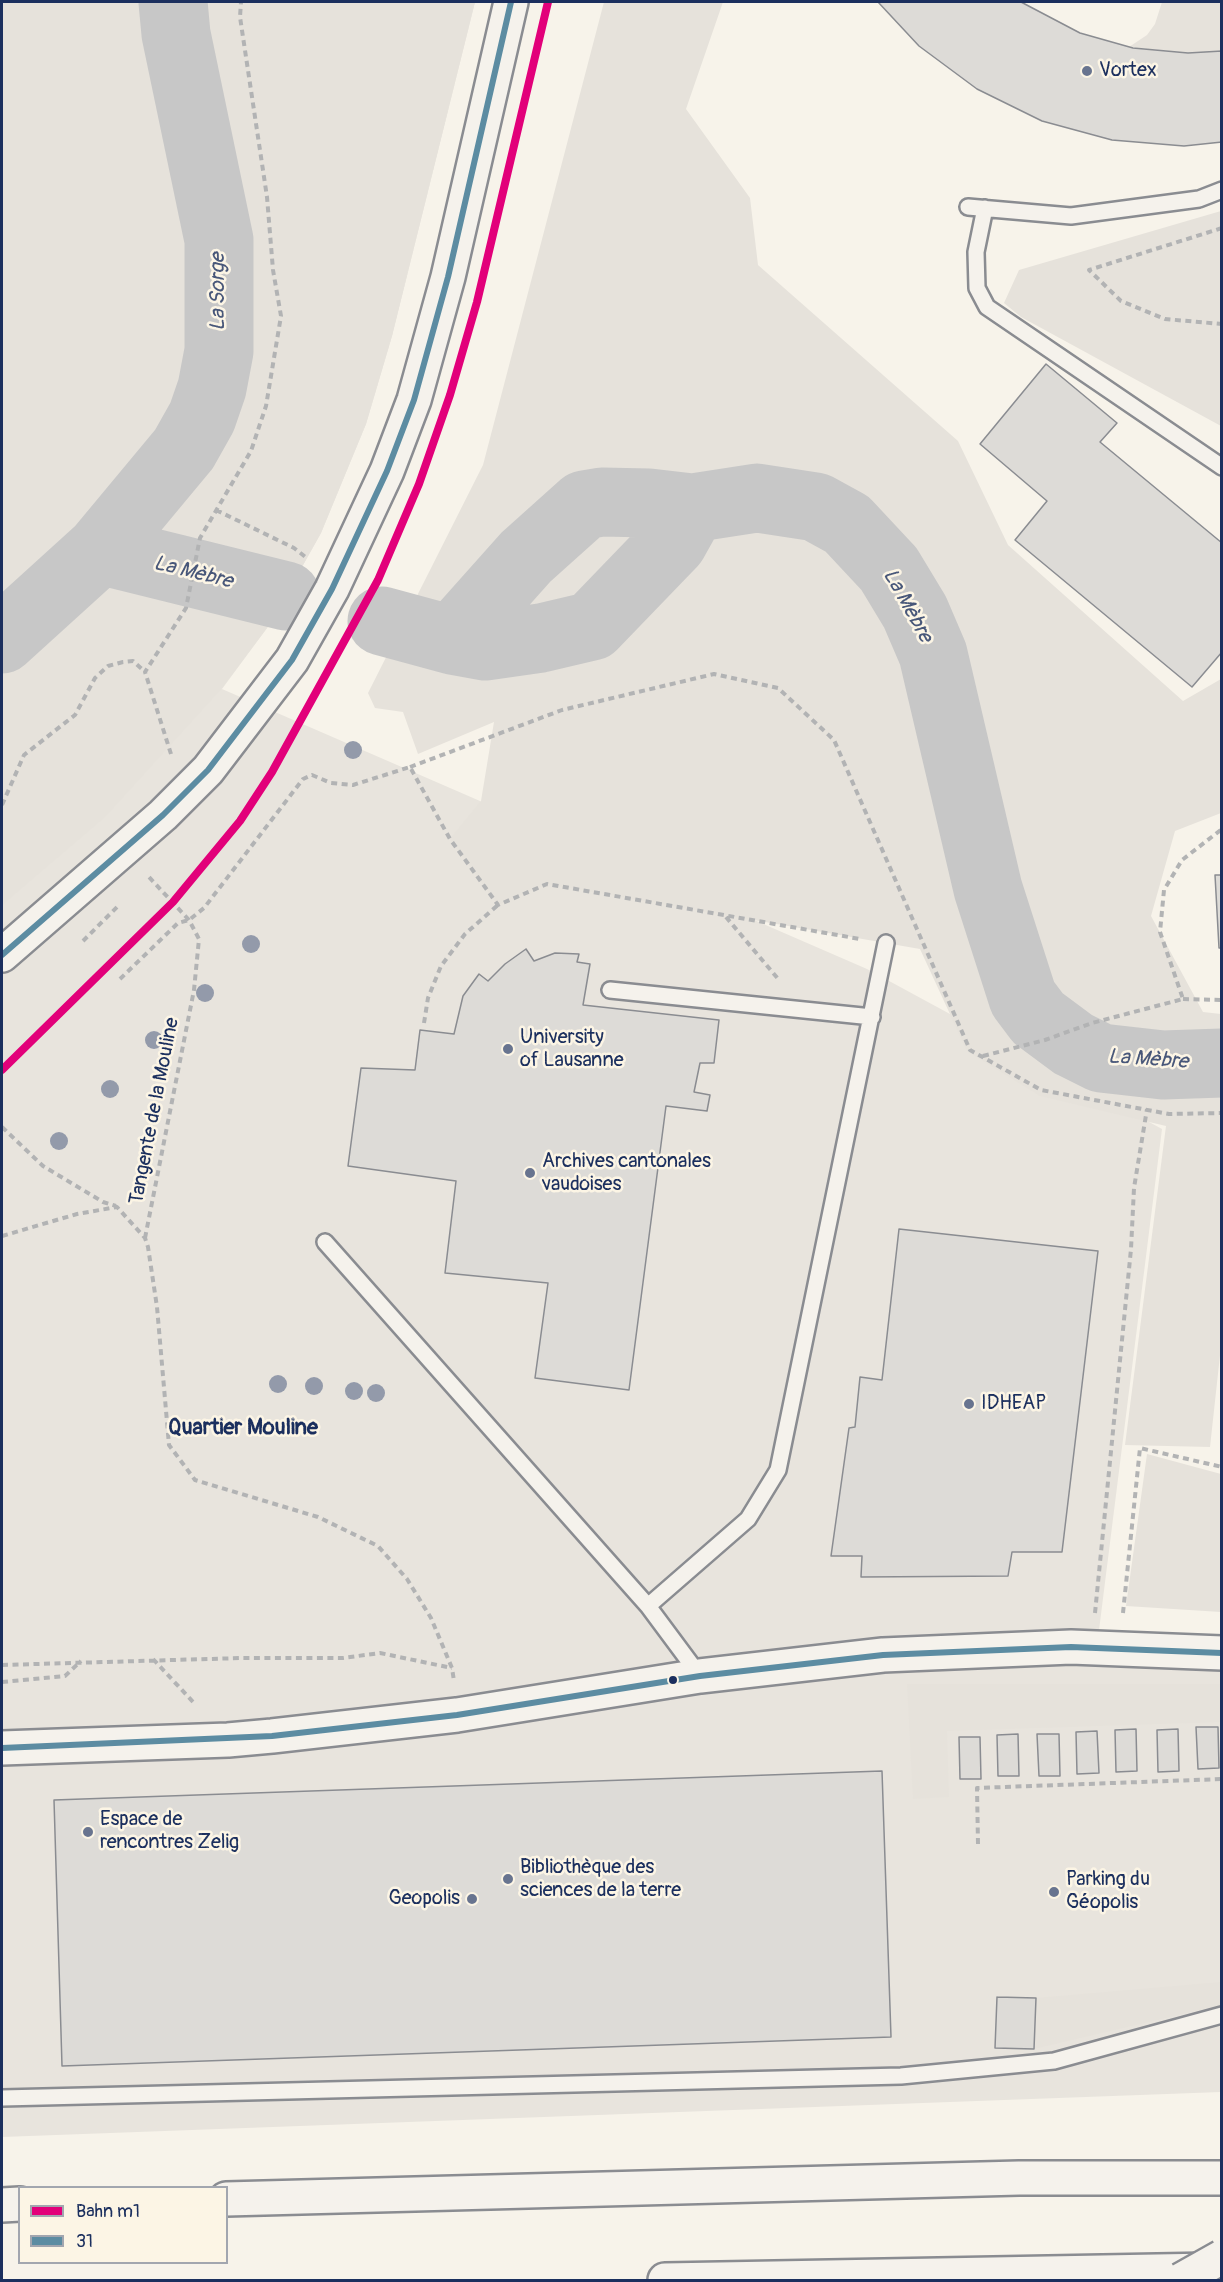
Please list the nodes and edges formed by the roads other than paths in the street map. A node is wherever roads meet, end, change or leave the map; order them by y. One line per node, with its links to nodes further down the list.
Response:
1 (511, 2): 7 (main road)
2 (1221, 190): 4 (lane)
3 (968, 207): 4 (lane)
4 (985, 208): 5 (lane)
5 (1221, 467)
6 (886, 943): 9 (lane)
7 (2, 954)
8 (610, 990): 9 (lane)
9 (872, 1017): 11 (lane)
10 (325, 1242): 11 (lane)
11 (648, 1606): 13 (lane)
12 (1221, 1653): 13 (main road)
13 (700, 1677): 14 (main road)
14 (2, 1748)
15 (1221, 2015): 16 (lane)
16 (2, 2098)
17 (1221, 2178): 18 (main road)
18 (228, 2199)
19 (18, 2204): 20 (main road)
20 (2, 2205)
21 (1221, 2257): 24 (main road, bridge)
22 (1221, 2270): 23 (main road)
23 (665, 2280)
24 (1181, 2280)

